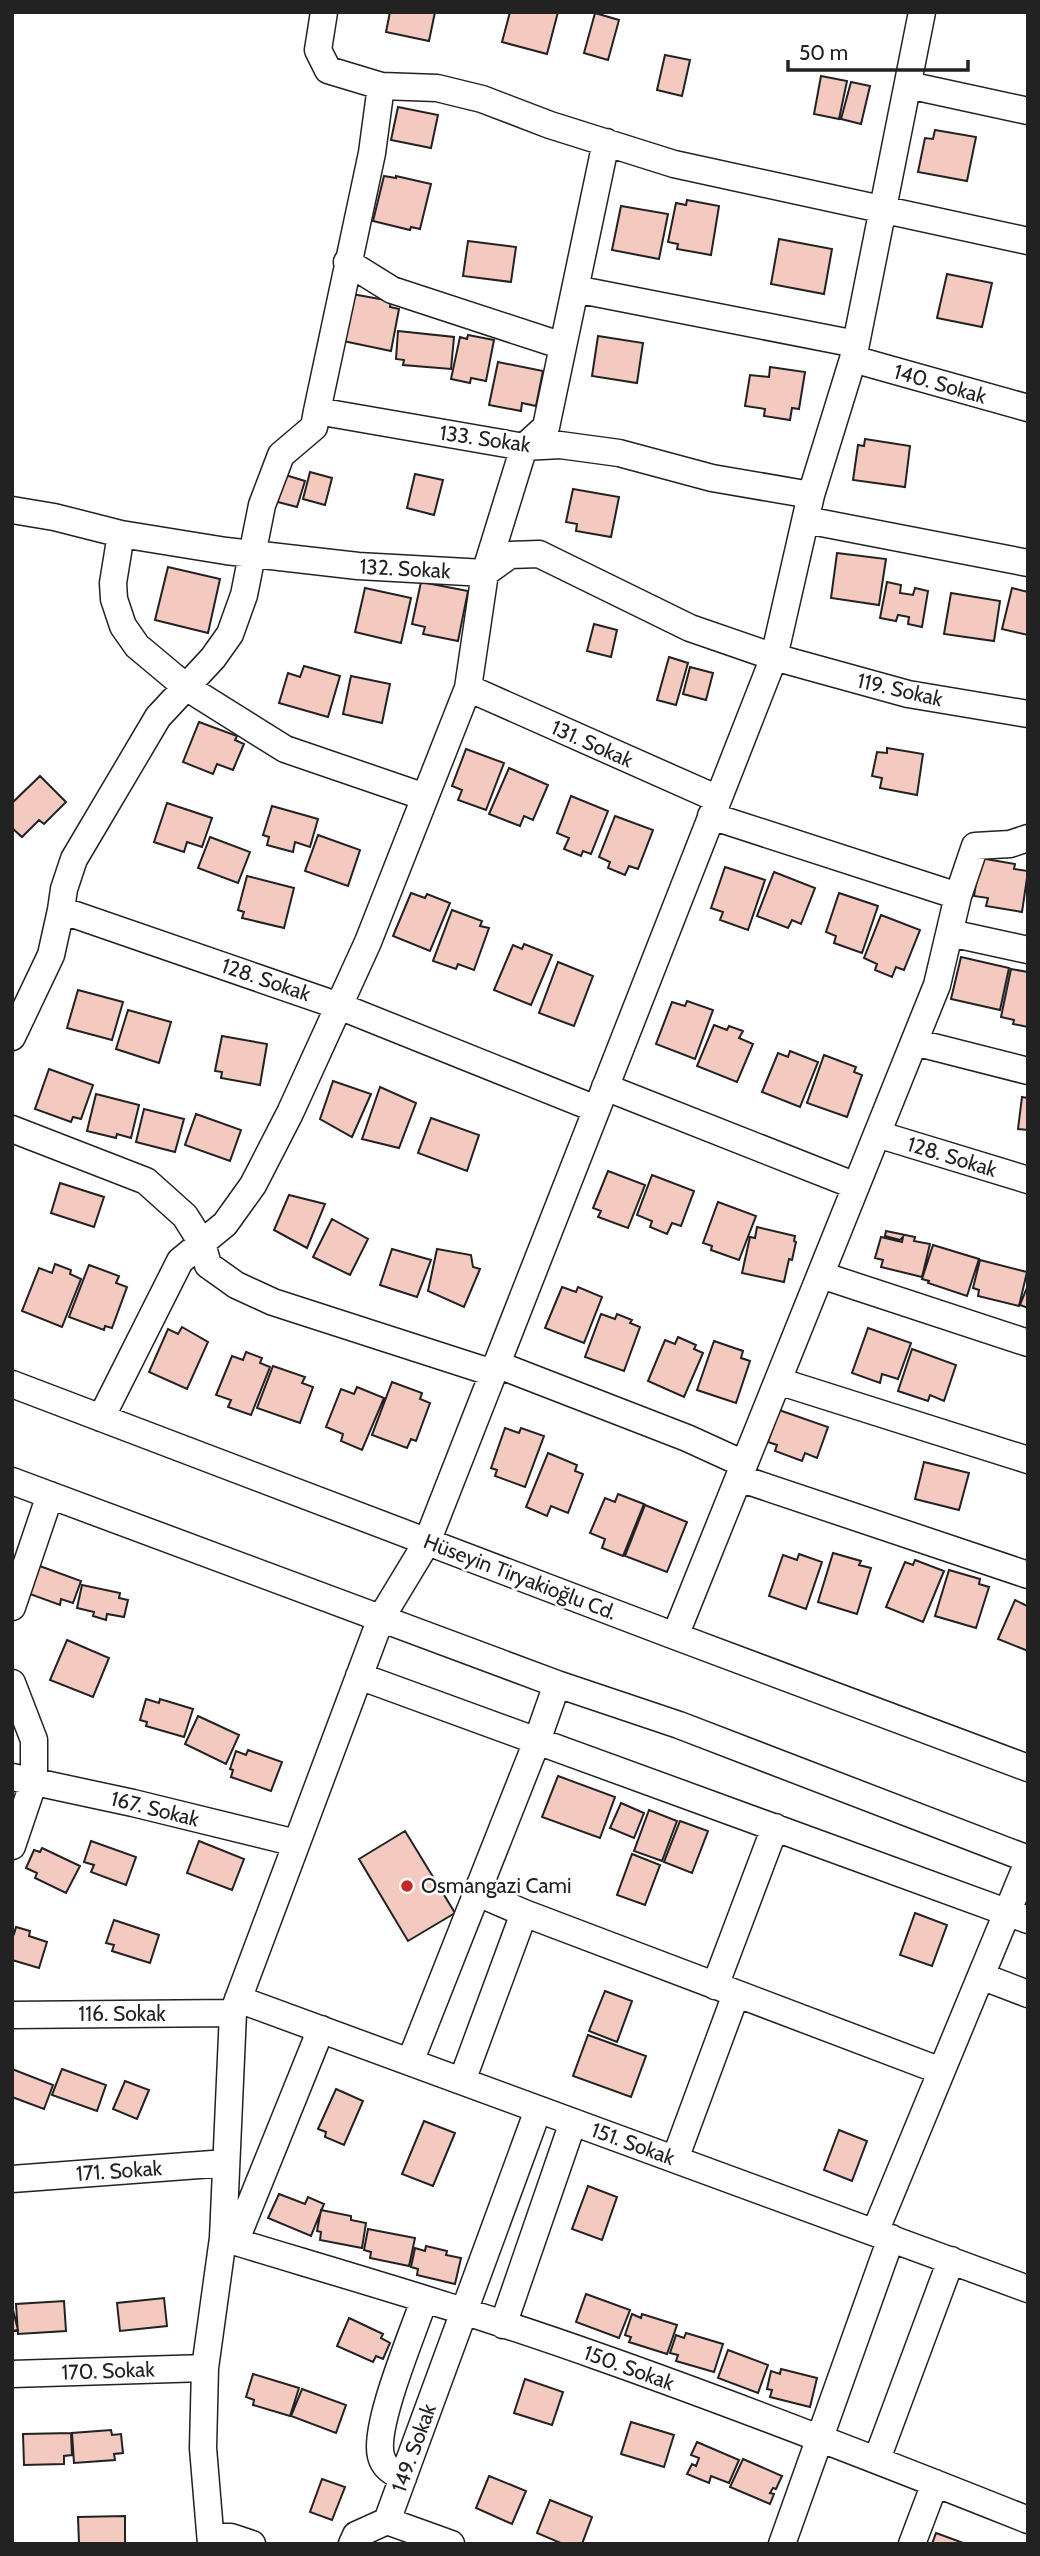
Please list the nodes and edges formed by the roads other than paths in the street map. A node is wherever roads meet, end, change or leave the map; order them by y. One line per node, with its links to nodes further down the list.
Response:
1 (324, 12): 4 (street)
2 (922, 12): 3 (street)
3 (908, 85): 5 (street); 7 (street)
4 (381, 86): 6 (street); 9 (street)
5 (1028, 111)
6 (606, 142): 7 (street); 10 (street)
7 (883, 210): 8 (street); 12 (street)
8 (1028, 241)
9 (347, 261): 11 (street); 14 (street)
10 (575, 289): 11 (street); 12 (street, 140. Sokak)
11 (563, 346): 15 (street)
12 (855, 352): 13 (street, 140. Sokak); 16 (street)
13 (1028, 408)
14 (317, 411): 15 (street, 133. Sokak); 19 (street)
15 (524, 447): 16 (street, 133. Sokak); 21 (street)
16 (808, 507): 20 (street, 133. Sokak); 22 (street)
17 (12, 510): 18 (street, 132. Sokak)
18 (121, 534): 19 (street, 132. Sokak); 23 (street)
19 (251, 554): 21 (street, 132. Sokak); 23 (street)
20 (1028, 563)
21 (485, 573): 22 (street); 24 (street)
22 (774, 657): 25 (street, 119. Sokak); 27 (street)
23 (186, 687): 26 (street); 30 (street)
24 (468, 688): 26 (street); 27 (street, 131. Sokak)
25 (1028, 715)
26 (425, 797): 33 (street)
27 (714, 808): 29 (street, 131. Sokak); 37 (street)
28 (1028, 838): 29 (street)
29 (958, 896): 31 (street)
30 (61, 910): 33 (street, 128. Sokak); 34 (street)
31 (950, 933): 32 (street); 35 (street)
32 (1028, 950)
33 (339, 1006): 37 (street, 128. Sokak); 42 (street)
34 (12, 1037)
35 (914, 1042): 36 (street); 39 (street)
36 (1028, 1071)
37 (600, 1098): 41 (street, 128. Sokak); 45 (street)
38 (12, 1129): 42 (street)
39 (877, 1134): 40 (street, 128. Sokak); 41 (street)
40 (1028, 1180)
41 (856, 1186): 43 (street)
42 (202, 1243): 45 (street); 48 (street)
43 (821, 1275): 44 (street); 46 (street)
44 (1028, 1343)
45 (495, 1368): 50 (street); 53 (street)
46 (778, 1381): 49 (street); 50 (street)
47 (12, 1384): 48 (street, Hüseyin Tiryakioğlu Cd.)
48 (102, 1418): 53 (street, Hüseyin Tiryakioğlu Cd.)
49 (1028, 1460)
50 (741, 1471): 54 (street); 57 (street)
51 (12, 1481): 52 (street)
52 (50, 1495): 55 (street); 56 (street)
53 (427, 1542): 56 (street); 57 (street, Hüseyin Tiryakioğlu Cd.)
54 (1028, 1575)
55 (12, 1607)
56 (381, 1618): 58 (street); 60 (street)
57 (675, 1636): 62 (street, Hüseyin Tiryakioğlu Cd.)
58 (359, 1676): 61 (street); 65 (street)
59 (12, 1683): 63 (street)
60 (557, 1684): 61 (street); 67 (street)
61 (537, 1741): 64 (street); 68 (street)
62 (1028, 1768)
63 (23, 1779): 65 (street, 167. Sokak); 66 (street)
64 (775, 1827): 70 (street); 72 (street)
65 (296, 1843): 74 (street)
66 (12, 1846)
67 (1028, 1861): 70 (street)
68 (478, 1893): 69 (street); 77 (street)
69 (524, 1913): 72 (street); 79 (street)
70 (1017, 1916): 71 (street)
71 (981, 1976): 73 (street); 78 (street)
72 (725, 1990): 78 (street); 82 (street)
73 (1028, 1994)
74 (235, 2006): 75 (street, 116. Sokak); 76 (street, 151. Sokak); 83 (street)
75 (12, 2015)
76 (321, 2029): 77 (street, 151. Sokak); 86 (street)
77 (410, 2062): 79 (street, 151. Sokak)
78 (941, 2071): 85 (street)
79 (462, 2081): 80 (street, 151. Sokak)
80 (538, 2110): 81 (street, 151. Sokak); 90 (street, 149. Sokak)
81 (573, 2122): 82 (street, 151. Sokak); 91 (street)
82 (675, 2159): 85 (street, 151. Sokak)
83 (226, 2163): 84 (street, 171. Sokak); 86 (street)
84 (12, 2179)
85 (883, 2235): 87 (street, 151. Sokak); 94 (street)
86 (229, 2240): 89 (street, 150. Sokak); 92 (street)
87 (951, 2260): 88 (street, 151. Sokak); 95 (street)
88 (1028, 2289)
89 (424, 2300): 90 (street, 150. Sokak); 96 (street)
90 (463, 2312): 91 (street, 150. Sokak); 96 (street, 149. Sokak)
91 (503, 2325): 94 (street, 150. Sokak)
92 (205, 2368): 93 (street, 170. Sokak); 100 (street)
93 (12, 2374)
94 (820, 2438): 95 (street, 150. Sokak); 104 (street)
95 (877, 2459): 97 (street, 150. Sokak)
96 (403, 2478): 99 (street, 149. Sokak)
97 (935, 2483): 98 (street, 150. Sokak); 105 (street)
98 (1028, 2520)
99 (387, 2521): 102 (street); 103 (street)
100 (211, 2541): 101 (street)
101 (252, 2544)
102 (352, 2544)
103 (451, 2544)
104 (782, 2544)
105 (912, 2544)

